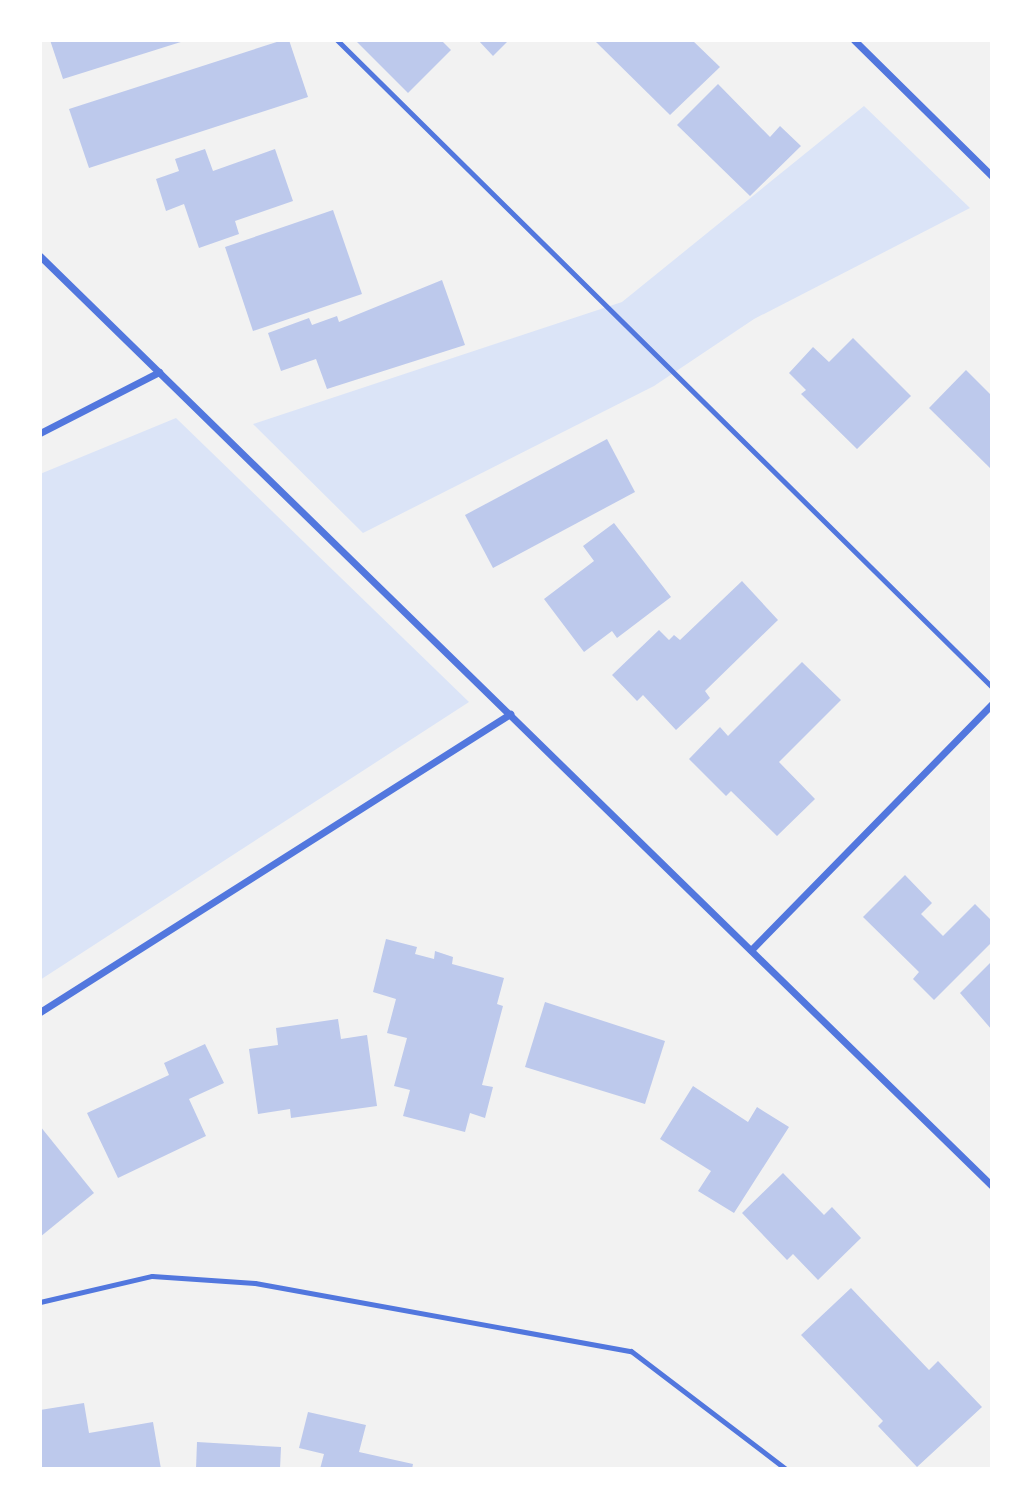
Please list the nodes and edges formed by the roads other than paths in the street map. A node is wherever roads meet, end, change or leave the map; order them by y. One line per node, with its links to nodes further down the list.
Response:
1 (337, 40): 7 (lane)
2 (854, 40): 3 (street)
3 (992, 176)
4 (40, 256): 5 (street)
5 (159, 372): 6 (street); 9 (street)
6 (40, 433)
7 (992, 687)
8 (992, 704): 10 (street)
9 (509, 714): 10 (street); 11 (street)
10 (751, 950): 12 (street)
11 (40, 1012)
12 (992, 1186)
13 (40, 1302): 14 (lane)
14 (786, 1469)

